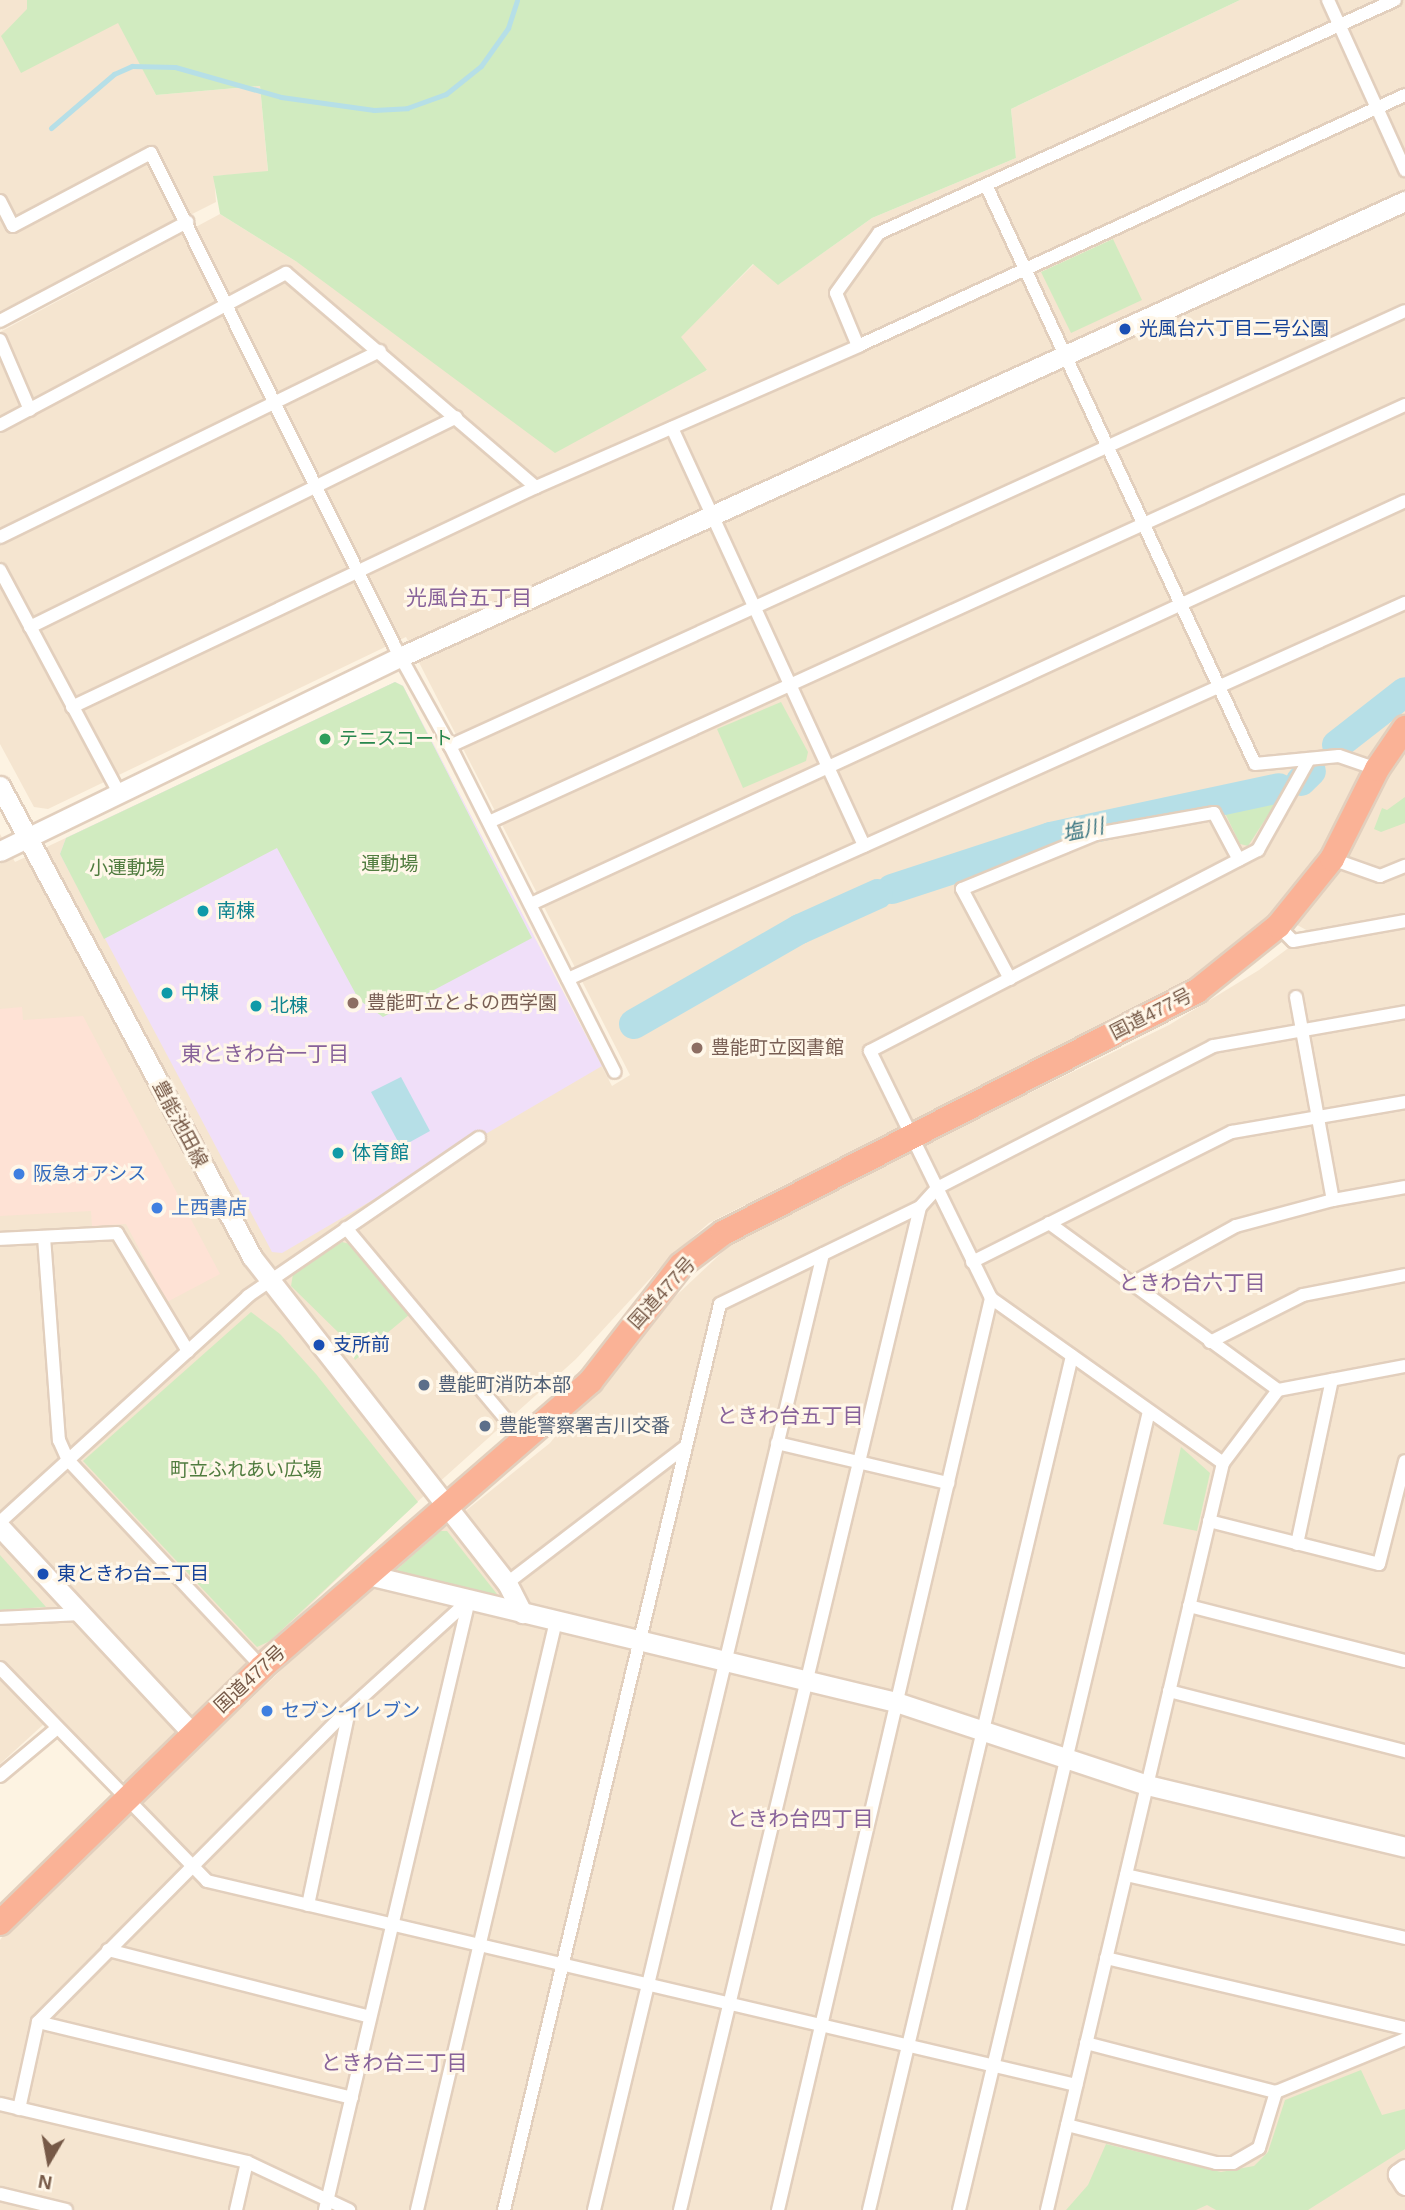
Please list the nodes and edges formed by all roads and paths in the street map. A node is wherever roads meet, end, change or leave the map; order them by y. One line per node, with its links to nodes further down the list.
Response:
1 (1328, 0): 3 (street)
2 (1395, 0): 3 (street)
3 (1340, 25): 5 (street); 7 (street)
4 (1405, 95): 5 (street)
5 (1377, 107): 6 (street); 11 (street)
6 (1405, 170)
7 (986, 185): 11 (street); 16 (street)
8 (0, 201): 10 (street)
9 (1405, 201): 18 (street)
10 (187, 222): 12 (street); 14 (street)
11 (1026, 269): 16 (street); 18 (street)
12 (225, 303): 17 (street); 19 (street); 21 (street)
13 (1405, 311): 25 (street)
14 (0, 321)
15 (0, 340): 21 (street)
16 (858, 346): 24 (street)
17 (380, 351): 19 (street); 22 (street)
18 (1066, 356): 25 (street); 29 (street)
19 (276, 402): 26 (street); 31 (street)
20 (1405, 405): 30 (street)
21 (30, 410): 23 (street)
22 (456, 417): 26 (street); 27 (street)
23 (0, 425)
24 (672, 428): 27 (street); 29 (street)
25 (1108, 446): 30 (street); 36 (street)
26 (317, 484): 32 (street); 37 (street)
27 (536, 487): 32 (street)
28 (1405, 501): 35 (street)
29 (713, 517): 36 (street); 38 (street)
30 (1144, 524): 35 (street); 39 (street)
31 (0, 537)
32 (358, 569): 38 (street); 41 (street)
33 (0, 570): 37 (street)
34 (1405, 603): 40 (street)
35 (1181, 604): 40 (street); 45 (street)
36 (754, 607): 39 (street); 43 (street)
37 (30, 627): 41 (street)
38 (400, 657): 43 (street); 48 (street)
39 (790, 685): 45 (street); 49 (street)
40 (1219, 686): 44 (street); 51 (street)
41 (72, 707): 48 (street)
42 (1405, 728): 46 (highway, 国道477号)
43 (450, 746): 49 (street)
44 (1309, 759): 46 (street); 54 (street)
45 (828, 768): 51 (street); 56 (street)
46 (1377, 769): 53 (highway, 国道477号)
47 (0, 786): 50 (street, 豊能池田線)
48 (118, 793): 50 (street)
49 (489, 822): 56 (street)
50 (27, 836): 52 (street); 80 (street, 豊能池田線)
51 (864, 846): 59 (street)
52 (0, 851)
53 (1332, 859): 55 (street); 58 (highway, 国道477号)
54 (1238, 860): 60 (street); 60 (street)
55 (1405, 866)
56 (531, 904): 59 (street)
57 (1405, 922): 58 (street)
58 (1278, 926): 67 (highway, 国道477号)
59 (568, 979): 64 (street)
60 (1010, 979): 67 (street)
61 (1296, 997): 63 (street)
62 (1405, 1012): 63 (street)
63 (1302, 1030): 66 (street); 70 (street)
64 (615, 1072)
65 (1405, 1102): 66 (street)
66 (1317, 1118): 71 (street); 73 (street)
67 (911, 1137): 70 (street); 90 (highway, 国道477号)
68 (479, 1138): 74 (street)
69 (1405, 1187): 71 (street)
70 (937, 1188): 72 (street); 78 (street)
71 (1333, 1200): 81 (street)
72 (920, 1207): 77 (street); 95 (street)
73 (1049, 1223): 78 (street); 81 (street)
74 (346, 1228): 80 (street); 90 (street)
75 (44, 1237): 76 (street); 84 (street); 93 (street)
76 (0, 1239)
77 (823, 1254): 91 (street); 92 (street)
78 (972, 1262): 82 (street)
79 (1405, 1275): 83 (street)
80 (267, 1282): 84 (street); 98 (street, 豊能池田線)
81 (1129, 1285): 83 (street)
82 (991, 1298): 85 (street); 97 (street)
83 (1210, 1342): 88 (street)
84 (188, 1351): 93 (street)
85 (1072, 1356): 89 (street); 120 (street)
86 (1405, 1366): 87 (street)
87 (1332, 1380): 88 (street); 101 (street)
88 (1278, 1390): 96 (street)
89 (1149, 1411): 96 (street); 123 (street)
90 (524, 1441): 98 (highway, 国道477号)
91 (778, 1443): 95 (street); 111 (street)
92 (686, 1446): 103 (street); 110 (street)
93 (68, 1460): 100 (street); 113 (street)
94 (1405, 1461): 101 (street)
95 (859, 1462): 97 (street); 115 (street)
96 (1223, 1463): 99 (street)
97 (948, 1483): 117 (street)
98 (447, 1507): 102 (highway, 国道477号); 103 (street, 豊能池田線)
99 (1209, 1521): 101 (street); 105 (street)
100 (0, 1524): 107 (street)
101 (1297, 1544)
102 (364, 1574): 104 (street); 113 (highway, 国道477号)
103 (507, 1583): 106 (street, 豊能池田線)
104 (469, 1600): 106 (street); 118 (street); 132 (street)
105 (1189, 1606): 112 (street); 116 (street)
106 (522, 1613): 109 (street)
107 (80, 1614): 108 (street); 121 (street)
108 (0, 1618)
109 (556, 1621): 110 (street); 134 (street)
110 (640, 1641): 111 (street); 137 (street)
111 (725, 1661): 115 (street); 138 (street)
112 (1405, 1661)
113 (262, 1667): 121 (highway, 国道477号)
114 (0, 1668): 119 (street)
115 (806, 1681): 117 (street); 139 (street)
116 (1169, 1691): 122 (street); 125 (street)
117 (896, 1703): 120 (street); 142 (street)
118 (349, 1709): 128 (street); 130 (street)
119 (56, 1729): 124 (street); 126 (street)
120 (983, 1731): 123 (street); 146 (street)
121 (193, 1734): 126 (highway, 国道477号)
122 (1405, 1751)
123 (1067, 1758): 125 (street); 147 (street)
124 (0, 1776)
125 (1147, 1785): 127 (street); 129 (street)
126 (129, 1800): 128 (street); 131 (highway, 国道477号)
127 (1405, 1847)
128 (192, 1868): 130 (street); 135 (street)
129 (1126, 1875): 133 (street); 136 (street)
130 (308, 1905): 132 (street)
131 (0, 1923)
132 (392, 1925): 134 (street); 140 (street)
133 (1405, 1937)
134 (479, 1945): 137 (street); 162 (street)
135 (108, 1950): 140 (street); 141 (street)
136 (1106, 1958): 143 (street); 145 (street)
137 (563, 1965): 138 (street); 163 (street)
138 (648, 1984): 139 (street); 164 (street)
139 (729, 2004): 142 (street); 165 (street)
140 (370, 2017): 150 (street)
141 (38, 2022): 150 (street); 152 (street)
142 (821, 2025): 146 (street); 166 (street)
143 (1405, 2028)
144 (1405, 2039): 149 (street)
145 (1086, 2043): 148 (street); 149 (street)
146 (908, 2045): 147 (street); 167 (street)
147 (994, 2066): 148 (street); 168 (street)
148 (1076, 2085): 153 (street)
149 (1276, 2092): 153 (street)
150 (352, 2098): 158 (street)
151 (0, 2104): 152 (street)
152 (19, 2109): 154 (street)
153 (1067, 2125): 169 (street)
154 (247, 2162): 158 (street); 160 (street)
155 (1405, 2169): 156 (street)
156 (1405, 2185)
157 (0, 2194): 159 (street)
158 (326, 2205): 161 (street)
159 (66, 2210)
160 (236, 2210)
161 (349, 2210)
162 (417, 2210)
163 (504, 2210)
164 (594, 2210)
165 (680, 2210)
166 (778, 2210)
167 (869, 2210)
168 (960, 2210)
169 (1047, 2210)

